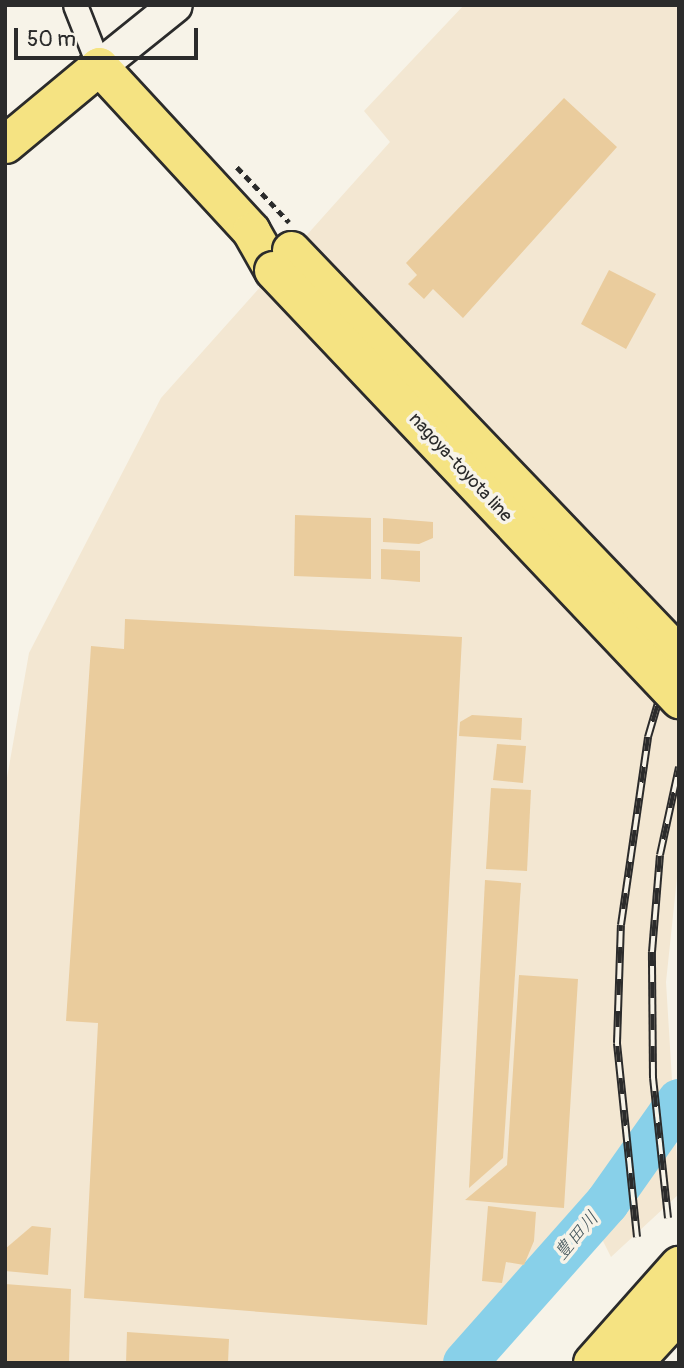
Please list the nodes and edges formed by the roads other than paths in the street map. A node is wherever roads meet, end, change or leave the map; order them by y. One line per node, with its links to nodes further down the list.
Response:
1 (75, 5): 3 (street)
2 (175, 5): 3 (main road)
3 (92, 53): 4 (main road); 5 (main road, nagoya-toyota line)
4 (5, 144)
5 (282, 260): 6 (main road, nagoya-toyota line, bridge); 7 (main road, nagoya-toyota line, bridge)
6 (679, 655)
7 (679, 699)
8 (679, 1266): 10 (highway)
9 (679, 1313): 11 (highway)
10 (593, 1363)
11 (633, 1363)

